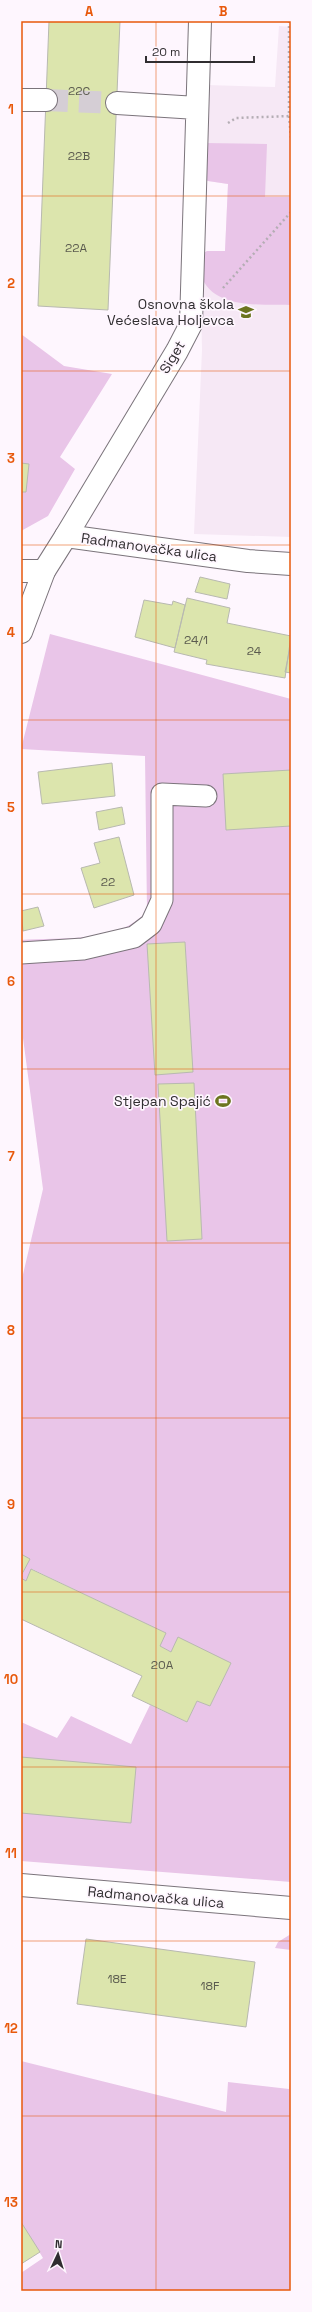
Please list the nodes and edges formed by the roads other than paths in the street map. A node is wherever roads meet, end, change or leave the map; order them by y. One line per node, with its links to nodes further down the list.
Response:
1 (200, 21): 5 (street, Siget)
2 (21, 100): 3 (street)
3 (46, 100)
4 (117, 103): 5 (street)
5 (197, 108): 6 (street, Siget)
6 (66, 536): 7 (street, Radmanovačka ulica); 9 (street, Radmanovačka ulica)
7 (291, 564)
8 (21, 571): 9 (street)
9 (44, 571): 10 (street, Radmanovačka ulica)
10 (21, 632)
11 (206, 796): 12 (lane)
12 (21, 953)
13 (21, 1885): 14 (street, Radmanovačka ulica)
14 (291, 1908)

